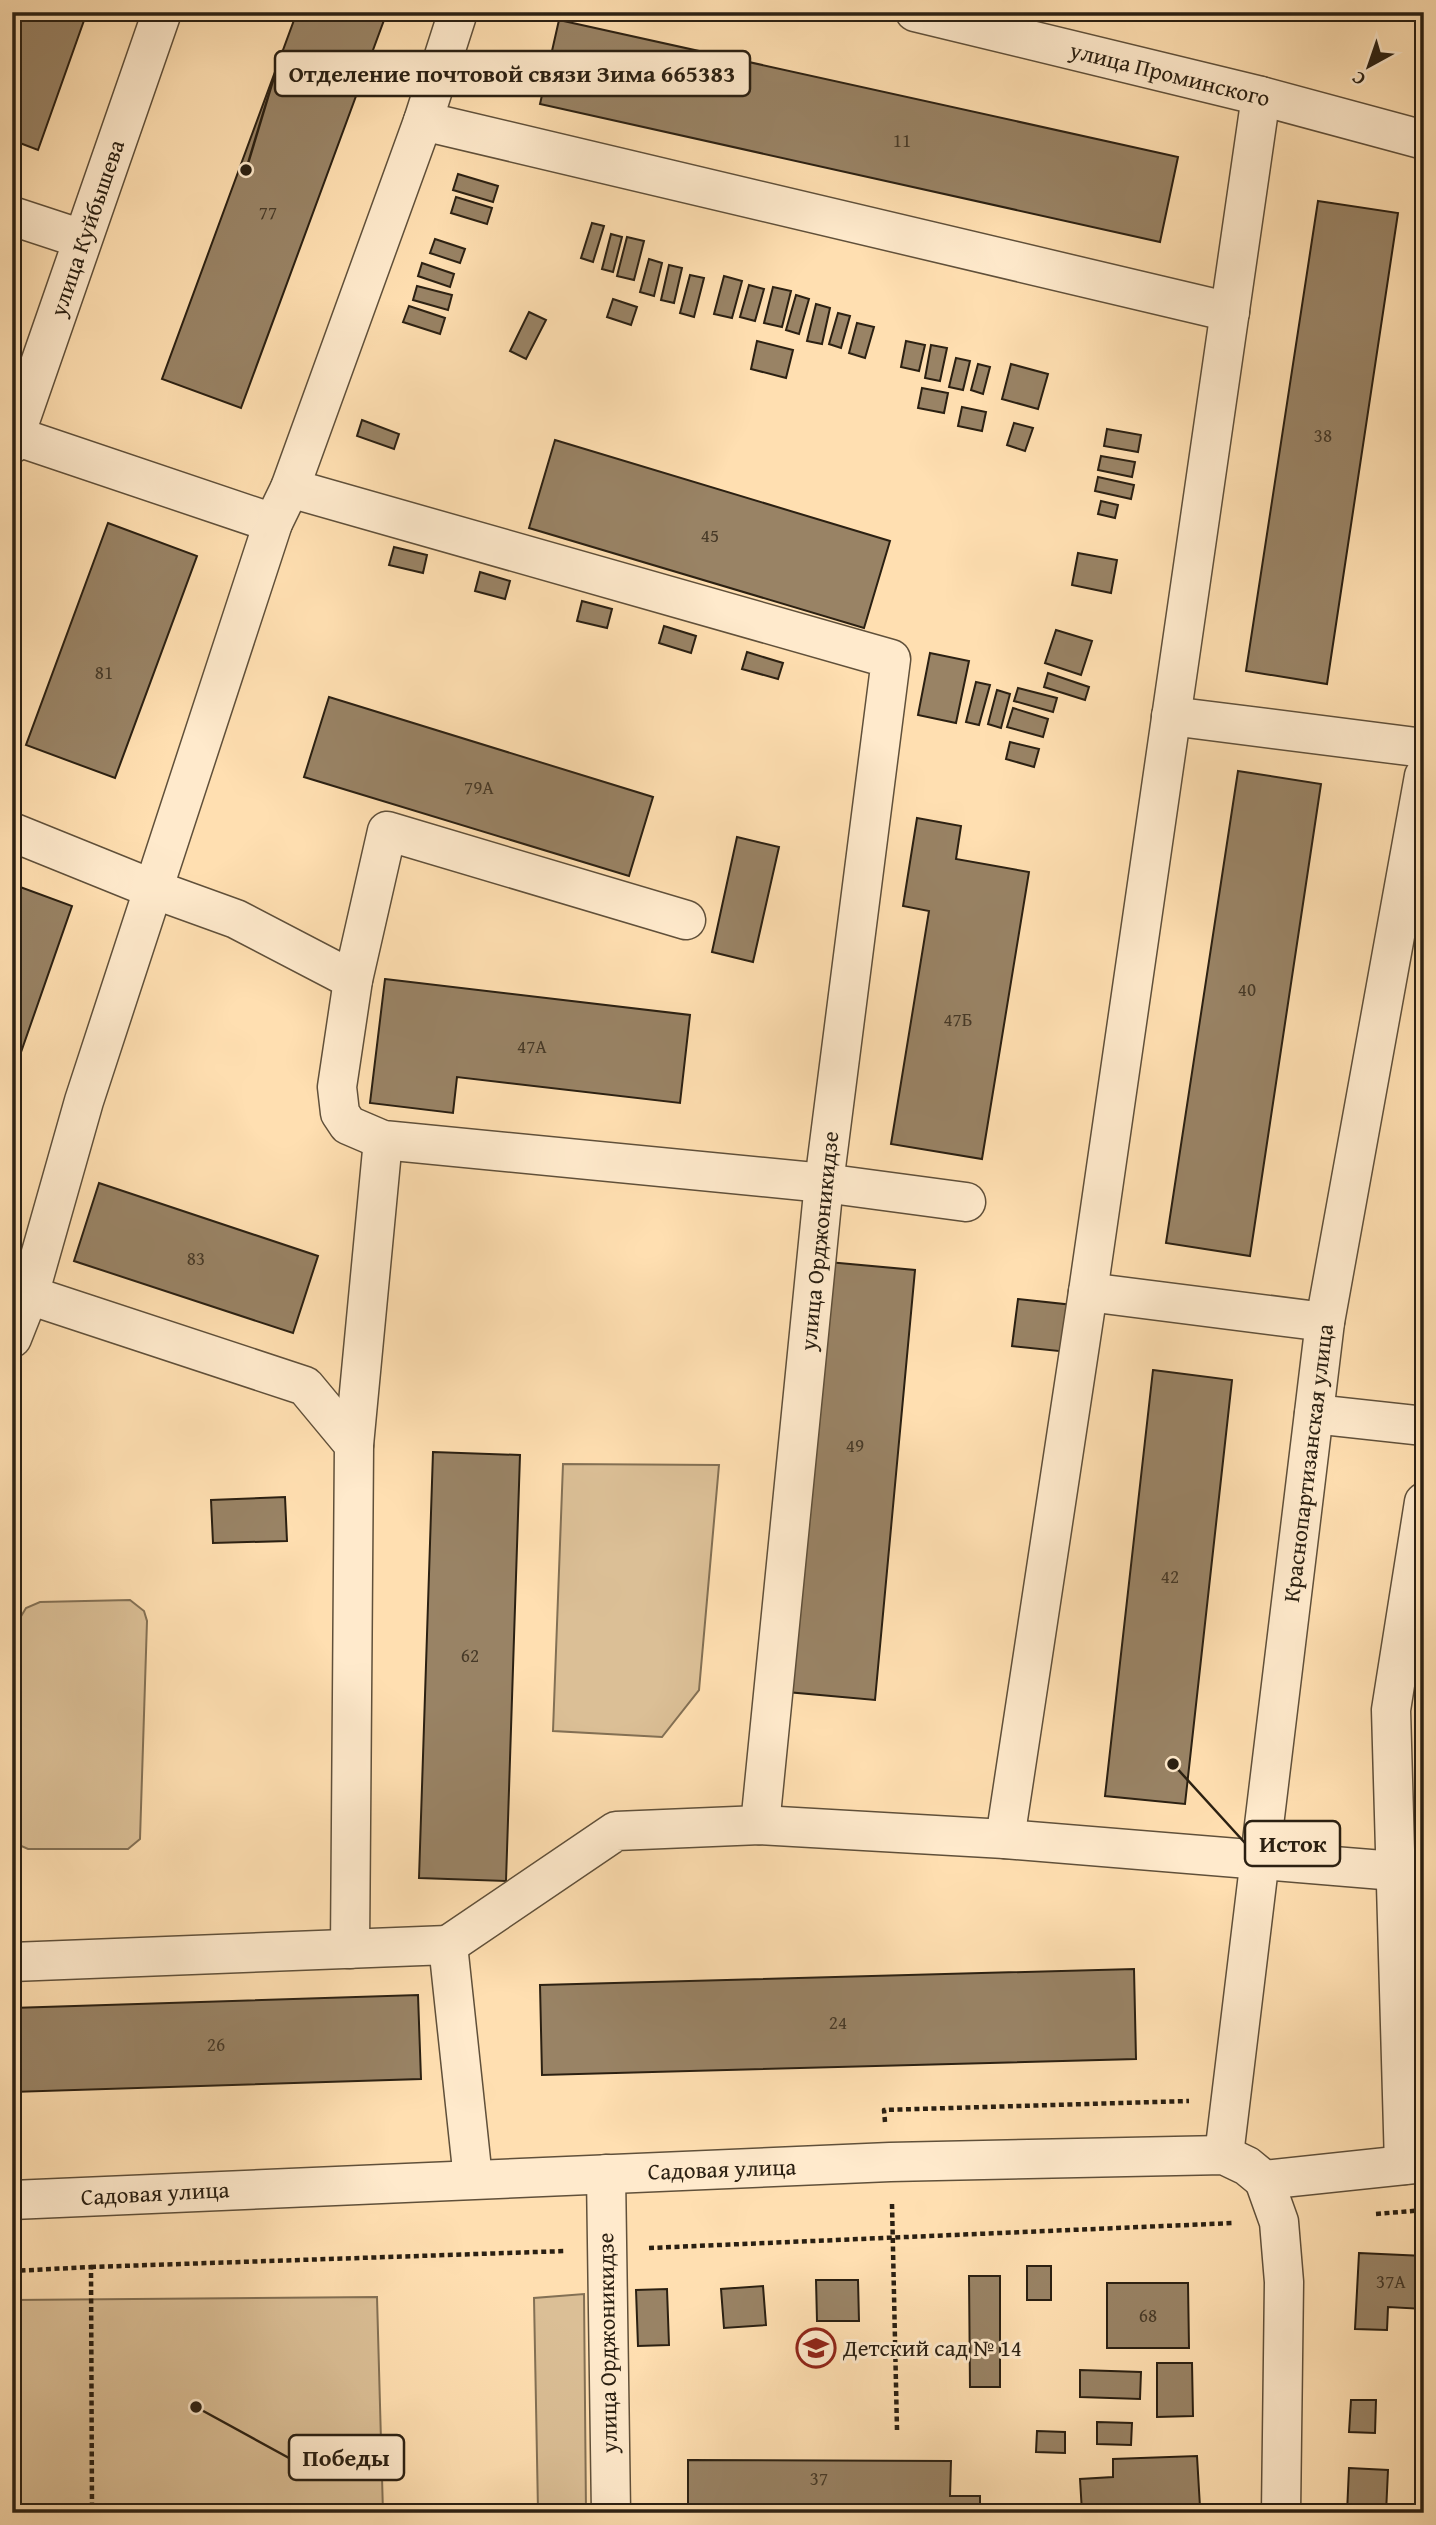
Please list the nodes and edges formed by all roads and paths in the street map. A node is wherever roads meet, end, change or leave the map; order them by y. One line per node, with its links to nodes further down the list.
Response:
1 (162, 12): 9 (street, улица Куйбышева)
2 (458, 12): 6 (street)
3 (915, 12): 4 (street, улица Проминского)
4 (954, 17): 5 (street, улица Проминского)
5 (1261, 96): 7 (street, улица Проминского); 10 (street)
6 (423, 121): 10 (street); 12 (street)
7 (1424, 140)
8 (12, 216): 9 (street)
9 (82, 239): 11 (street, улица Куйбышева)
10 (1230, 312): 14 (street)
11 (14, 440): 13 (street)
12 (290, 488): 13 (street); 22 (street, улица Орджоникидзе)
13 (273, 523): 18 (street)
14 (1171, 716): 15 (street); 24 (street)
15 (1424, 748)
16 (1424, 776): 26 (street, Краснопартизанская улица)
17 (12, 832): 18 (street)
18 (153, 889): 20 (street); 25 (street)
19 (685, 920): 20 (street)
20 (353, 980): 21 (street)
21 (383, 1140): 22 (street); 30 (street)
22 (824, 1182): 23 (street); 32 (street, улица Орджоникидзе)
23 (965, 1202)
24 (1088, 1292): 26 (street); 33 (street)
25 (29, 1296): 27 (street); 30 (street)
26 (1325, 1322): 28 (street, Краснопартизанская улица)
27 (12, 1338)
28 (1314, 1413): 29 (street); 34 (street, Краснопартизанская улица)
29 (1424, 1426)
30 (354, 1445): 37 (street)
31 (1424, 1502): 35 (street)
32 (761, 1825): 33 (street); 36 (street)
33 (1005, 1839): 34 (street)
34 (1259, 1860): 35 (street); 40 (street, Краснопартизанская улица)
35 (1395, 1871): 42 (street)
36 (448, 1945): 37 (street); 44 (street)
37 (350, 1949): 38 (street)
38 (12, 1962)
39 (1191, 2087): 41 (path)
40 (1224, 2155): 41 (street, Садовая улица); 45 (street)
41 (890, 2162): 43 (street, Садовая улица); 48 (path)
42 (1414, 2164): 45 (street)
43 (606, 2174): 44 (street, Садовая улица); 49 (street, улица Орджоникидзе)
44 (473, 2179): 46 (street, Садовая улица)
45 (1264, 2180): 47 (street)
46 (12, 2200)
47 (1279, 2222): 48 (path); 55 (street)
48 (893, 2236): 49 (path); 52 (path)
49 (605, 2250): 50 (path); 54 (street, улица Орджоникидзе)
50 (91, 2267): 51 (path); 53 (path)
51 (12, 2271)
52 (898, 2430)
53 (92, 2513)
54 (611, 2513)
55 (1282, 2513)

